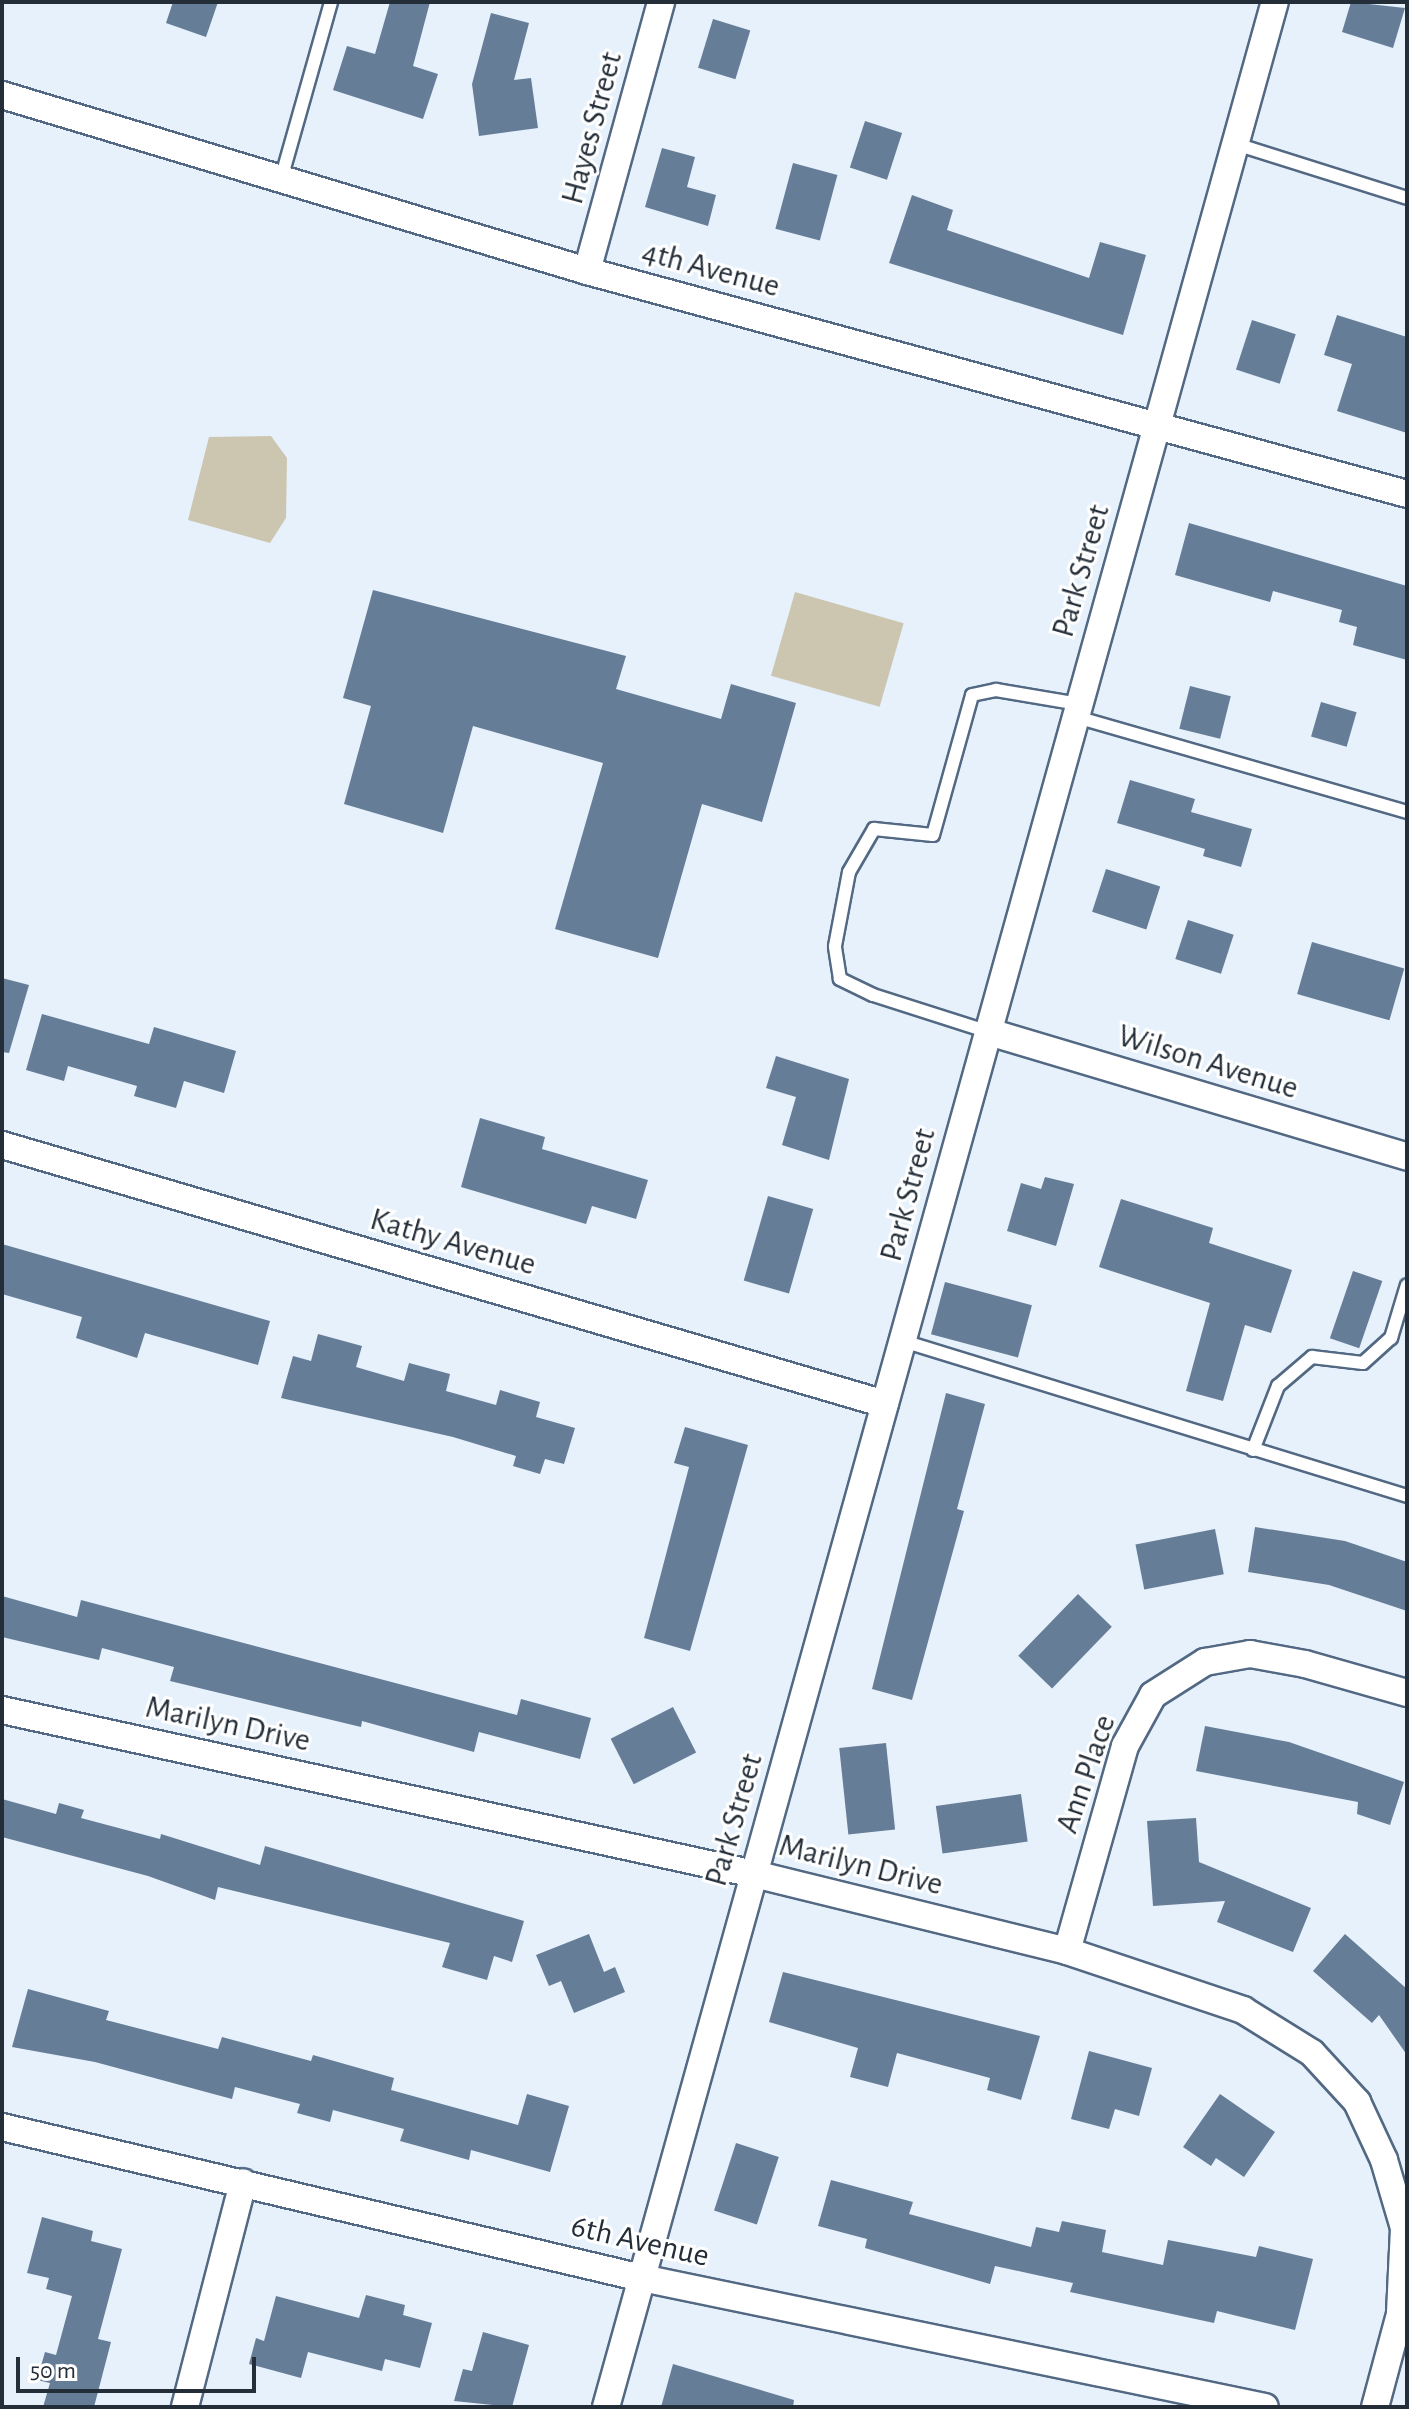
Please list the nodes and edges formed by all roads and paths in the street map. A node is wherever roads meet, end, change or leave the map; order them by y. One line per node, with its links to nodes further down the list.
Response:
1 (331, 2): 6 (lane)
2 (661, 2): 8 (street, Hayes Street)
3 (1275, 2): 5 (street, Park Street)
4 (2, 95): 6 (street, 4th Avenue)
5 (1236, 144): 7 (lane); 9 (street, Park Street)
6 (281, 182): 8 (street, 4th Avenue)
7 (1407, 198)
8 (587, 271): 9 (street, 4th Avenue)
9 (1158, 424): 10 (street, 4th Avenue); 11 (street, Park Street)
10 (1407, 494)
11 (1078, 711): 12 (lane); 13 (street, Park Street); 13 (lane)
12 (1407, 812)
13 (989, 1032): 15 (street, Wilson Avenue); 17 (street, Park Street)
14 (2, 1145): 18 (street, Kathy Avenue)
15 (1407, 1157)
16 (1407, 1285): 19 (lane)
17 (903, 1341): 18 (street, Park Street); 19 (lane)
18 (885, 1404): 23 (street, Park Street)
19 (1253, 1450): 20 (lane)
20 (1407, 1496)
21 (1407, 1693): 24 (street, Ann Place)
22 (2, 1710): 23 (street, Marilyn Drive)
23 (754, 1874): 24 (street, Marilyn Drive); 27 (street, Park Street)
24 (1067, 1951): 31 (street, Marilyn Drive)
25 (2, 2127): 26 (street, 6th Avenue)
26 (243, 2182): 27 (street, 6th Avenue); 28 (street)
27 (642, 2278): 29 (street, Park Street); 30 (street, 6th Avenue)
28 (185, 2407)
29 (606, 2407)
30 (1265, 2407)
31 (1375, 2407)

